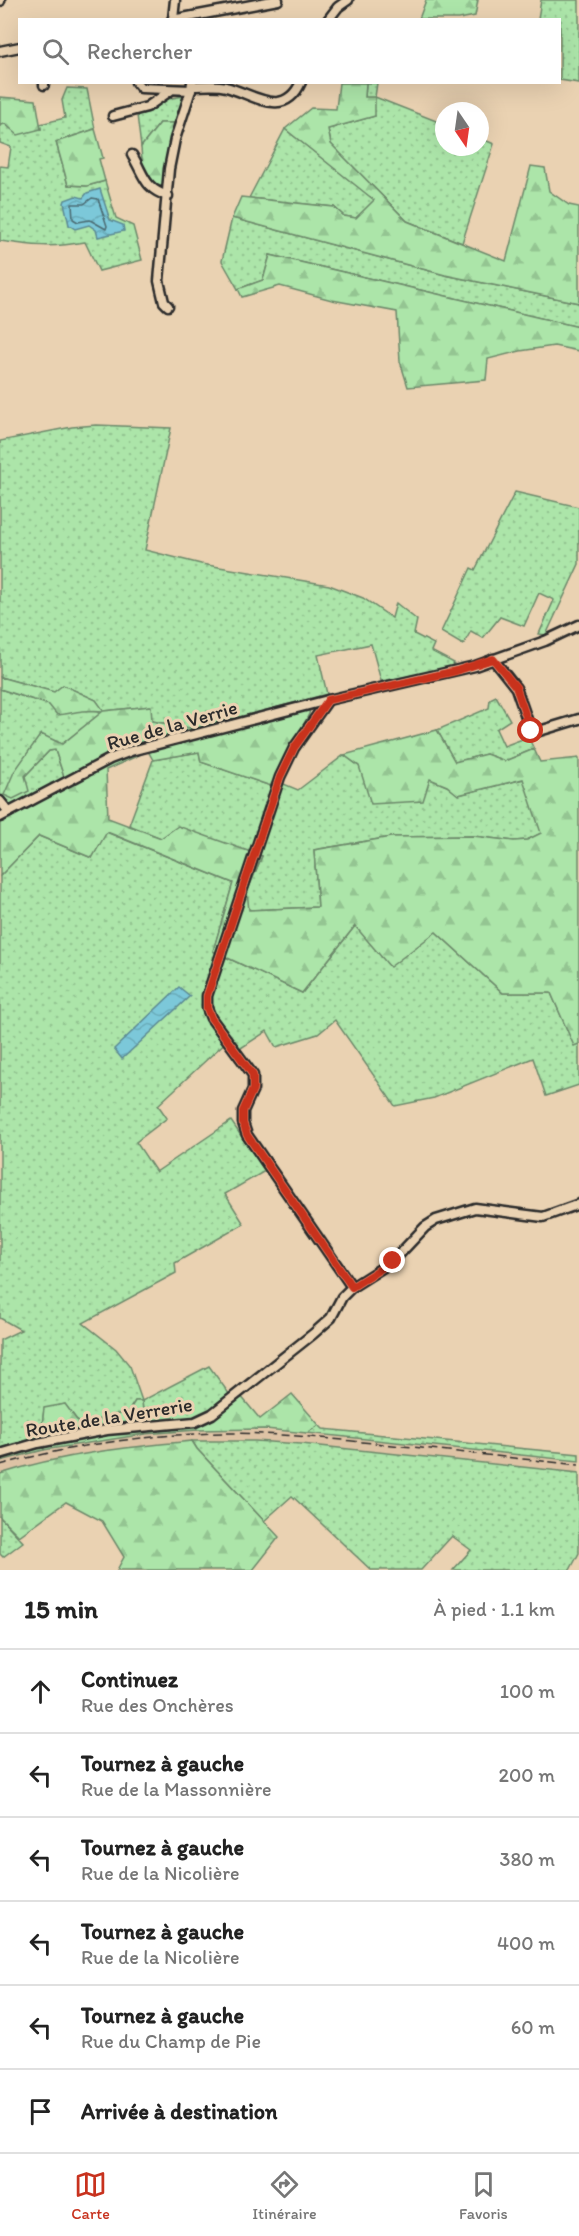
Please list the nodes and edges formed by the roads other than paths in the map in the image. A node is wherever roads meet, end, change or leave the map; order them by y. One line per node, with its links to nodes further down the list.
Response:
1 (175, 0): 4 (street)
2 (278, 0): 5 (street)
3 (348, 0): 6 (street)
4 (174, 18)
5 (179, 18)
6 (329, 18)
7 (18, 47): 8 (street)
8 (0, 51)
9 (133, 84): 12 (street)
10 (300, 84): 11 (street)
11 (192, 86): 12 (street); 15 (street)
12 (170, 91): 13 (street)
13 (113, 116)
14 (132, 155): 15 (street)
15 (168, 196): 16 (street)
16 (168, 306)
17 (579, 625): 18 (street, Rue de la Verrie)
18 (493, 659): 19 (street, Rue de la Verrie); 20 (street)
19 (328, 700): 22 (street, Rue de la Verrie); 25 (street)
20 (579, 719)
21 (0, 801): 22 (street)
22 (9, 812): 23 (street, Rue de la Verrie)
23 (0, 817)
24 (579, 1204): 25 (street)
25 (352, 1287): 26 (street, Route de la Verrerie)
26 (0, 1454)

